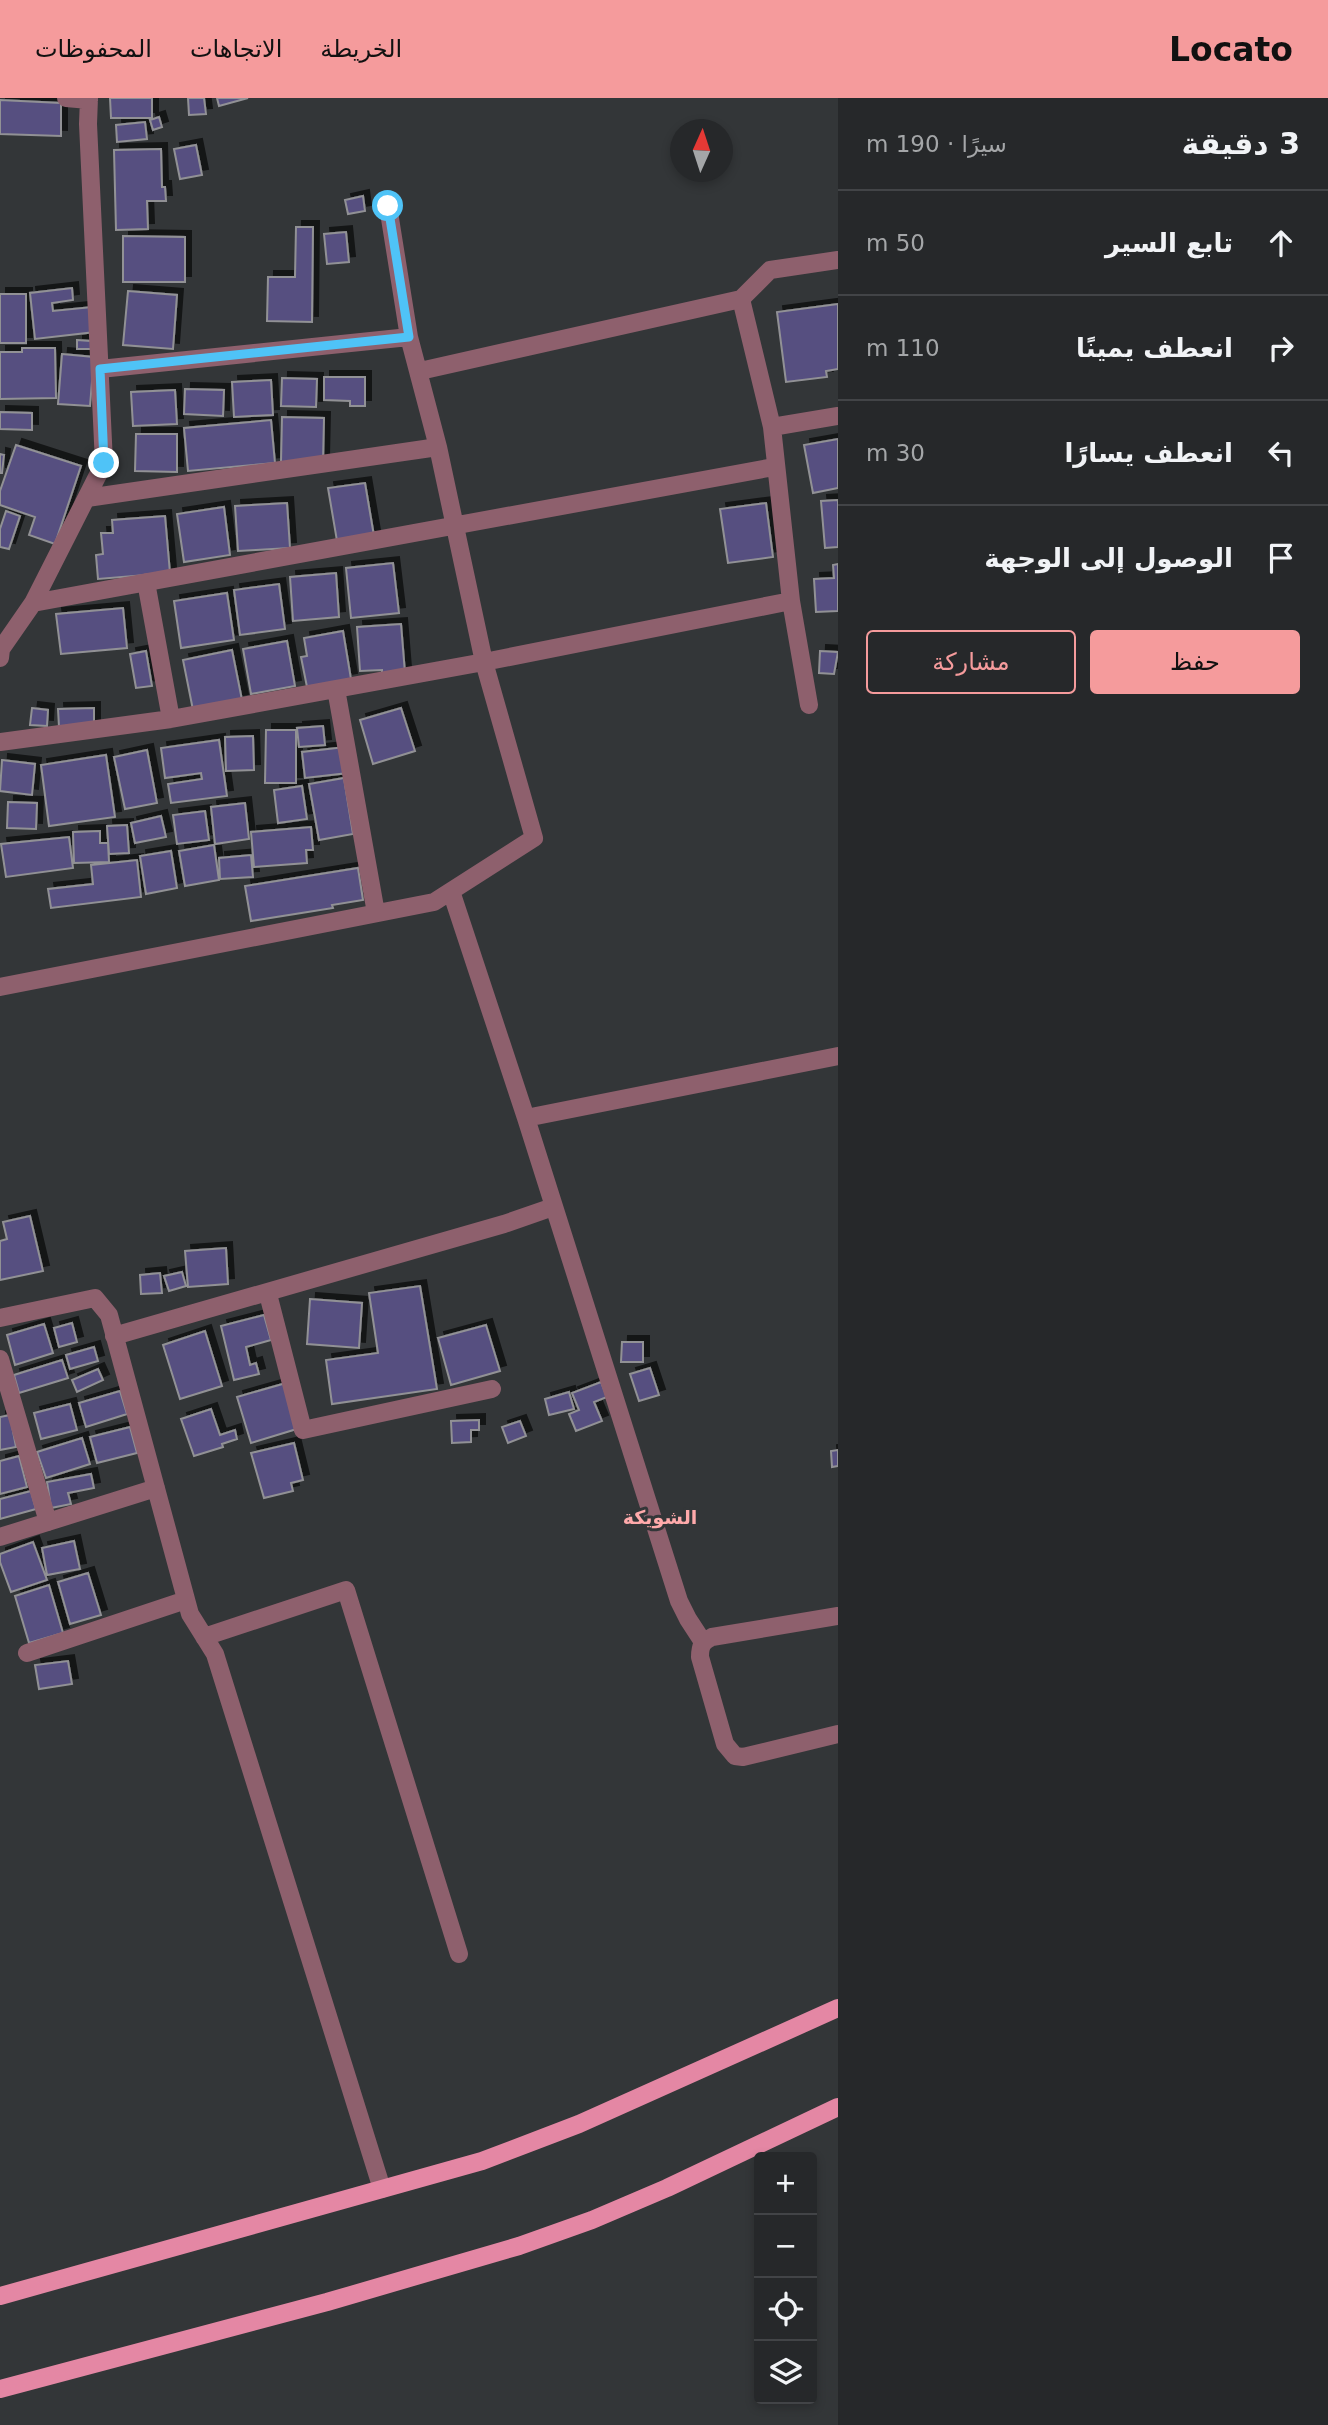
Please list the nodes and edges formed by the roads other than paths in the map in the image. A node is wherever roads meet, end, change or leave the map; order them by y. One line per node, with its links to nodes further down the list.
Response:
1 (66, 98): 2 (street)
2 (89, 99): 7 (street)
3 (388, 206): 6 (street)
4 (838, 260): 5 (street)
5 (741, 299): 8 (street); 10 (street)
6 (409, 337): 7 (street); 8 (street)
7 (100, 369): 13 (street)
8 (420, 371): 11 (street)
9 (838, 416): 10 (street)
10 (772, 427): 12 (street)
11 (438, 447): 13 (street); 14 (street)
12 (774, 467): 14 (street); 16 (street)
13 (87, 498): 17 (street)
14 (454, 525): 15 (street); 19 (street)
15 (146, 582): 17 (street); 22 (street)
16 (791, 601): 19 (street); 21 (street)
17 (33, 603): 18 (street)
18 (0, 652)
19 (484, 662): 20 (street); 24 (street)
20 (336, 689): 22 (street); 25 (street)
21 (809, 705)
22 (171, 719): 23 (street)
23 (0, 742)
24 (451, 891): 25 (street); 28 (street)
25 (376, 913): 26 (street)
26 (0, 987)
27 (838, 1056): 28 (street)
28 (526, 1118): 29 (street)
29 (553, 1207): 30 (street); 41 (street)
30 (268, 1294): 32 (street); 34 (street)
31 (0, 1318): 32 (street)
32 (114, 1336): 35 (street)
33 (0, 1359): 36 (street)
34 (492, 1389)
35 (156, 1488): 36 (street); 38 (street)
36 (48, 1522): 37 (street)
37 (0, 1537)
38 (186, 1600): 40 (street); 42 (street)
39 (838, 1616): 41 (street)
40 (204, 1637): 44 (street); 47 (street)
41 (703, 1642): 43 (street)
42 (27, 1653)
43 (838, 1734)
44 (459, 1954)
45 (838, 2008): 47 (main road)
46 (838, 2107): 49 (main road)
47 (382, 2189): 48 (main road)
48 (0, 2296)
49 (0, 2389)

